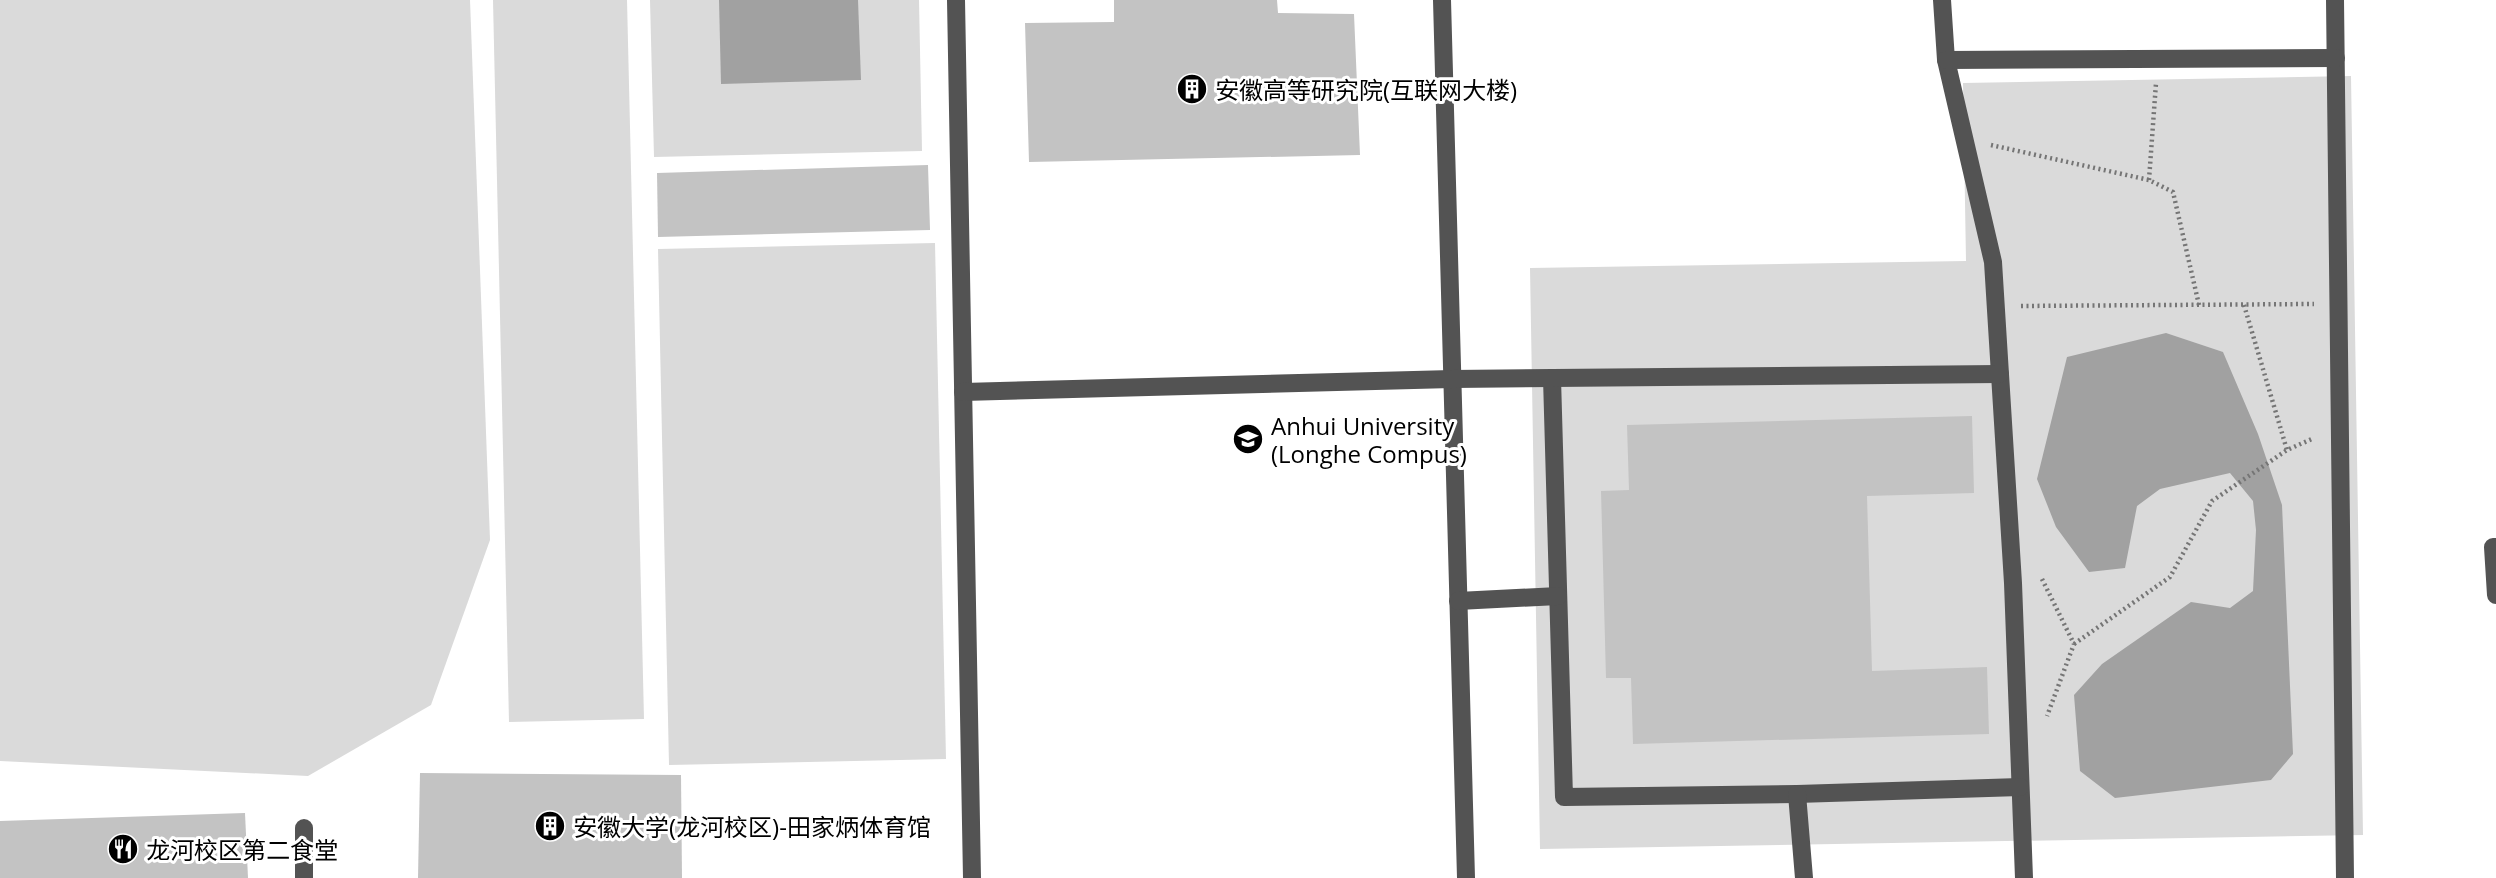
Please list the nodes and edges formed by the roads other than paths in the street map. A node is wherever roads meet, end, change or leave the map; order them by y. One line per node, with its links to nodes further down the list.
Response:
1 (956, 0): 10 (lane)
2 (1442, 0): 8 (lane)
3 (1942, 0): 6 (lane)
4 (2335, 0): 5 (lane)
5 (2336, 58): 6 (lane); 23 (lane)
6 (1946, 60): 7 (lane)
7 (2000, 374): 9 (lane); 15 (lane)
8 (1452, 379): 9 (lane); 10 (lane); 14 (lane)
9 (1552, 379): 13 (lane)
10 (964, 392): 19 (lane)
11 (2496, 547): 12 (lane)
12 (2496, 595)
13 (1558, 596): 14 (lane); 16 (lane)
14 (1458, 601): 20 (lane)
15 (2020, 788): 16 (lane); 22 (lane)
16 (1797, 794): 21 (lane)
17 (304, 828): 18 (lane)
18 (304, 878)
19 (972, 878)
20 (1466, 878)
21 (1804, 878)
22 (2024, 878)
23 (2346, 878)

